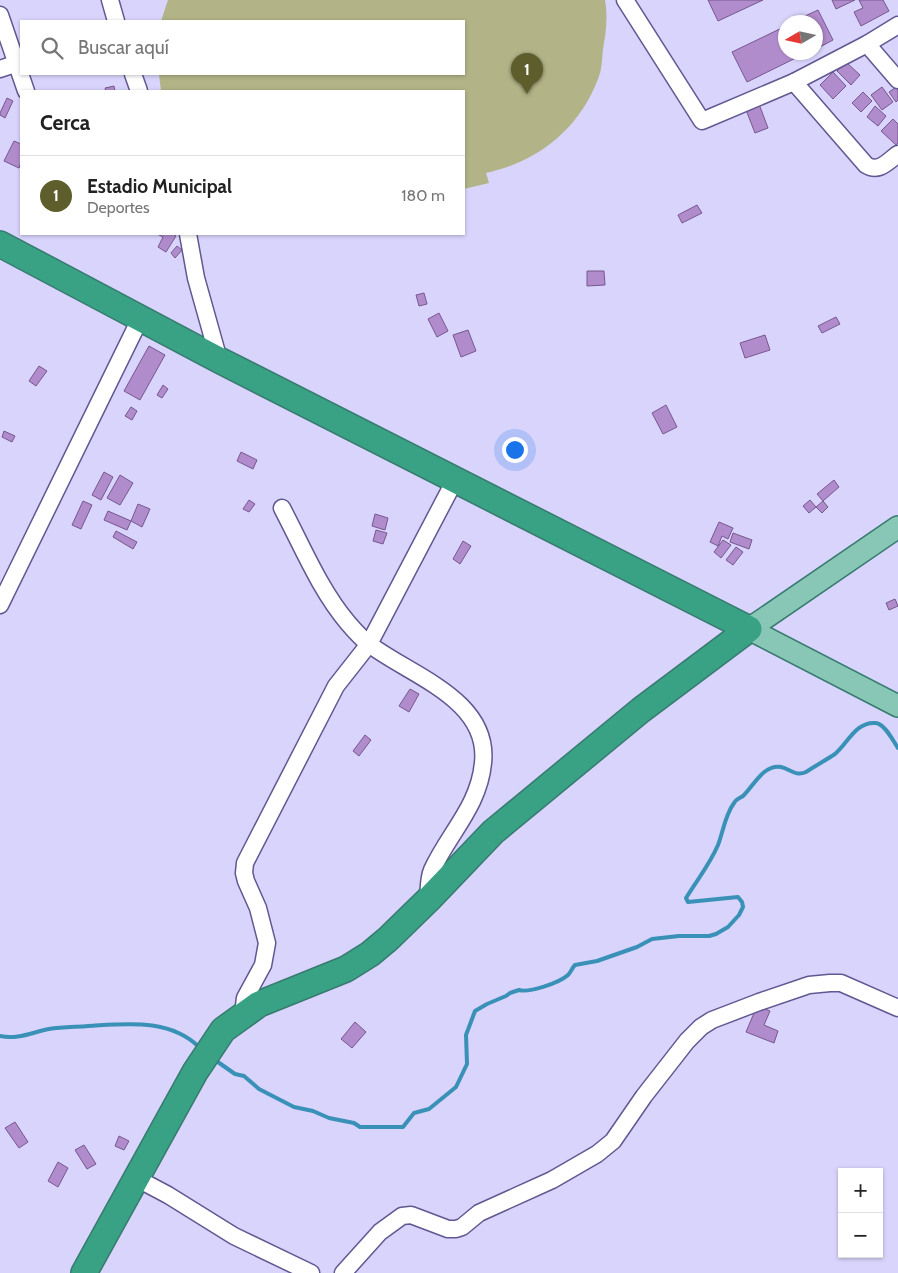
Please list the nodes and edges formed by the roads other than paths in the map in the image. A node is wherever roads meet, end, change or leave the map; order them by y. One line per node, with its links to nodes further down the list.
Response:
1 (110, 0): 4 (street)
2 (625, 0): 12 (street)
3 (0, 15): 7 (street)
4 (116, 20)
5 (898, 25): 6 (street)
6 (867, 44): 11 (street); 12 (street)
7 (19, 62): 8 (street)
8 (0, 69)
9 (22, 75): 13 (street)
10 (133, 75): 14 (street)
11 (898, 80)
12 (794, 82): 15 (street)
13 (26, 90)
14 (139, 90)
15 (898, 154)
16 (188, 235): 19 (street)
17 (0, 244): 18 (highway)
18 (140, 319): 19 (highway); 23 (street)
19 (219, 360): 20 (highway)
20 (455, 480): 24 (highway); 25 (street)
21 (282, 508): 25 (street)
22 (898, 527): 24 (main road)
23 (0, 605)
24 (749, 629): 26 (main road); 27 (highway)
25 (369, 644): 27 (street); 29 (street)
26 (898, 706)
27 (428, 900): 29 (highway)
28 (898, 1008): 33 (street)
29 (243, 1014): 30 (highway)
30 (136, 1178): 31 (highway); 32 (street)
31 (84, 1273)
32 (311, 1273)
33 (343, 1273)

